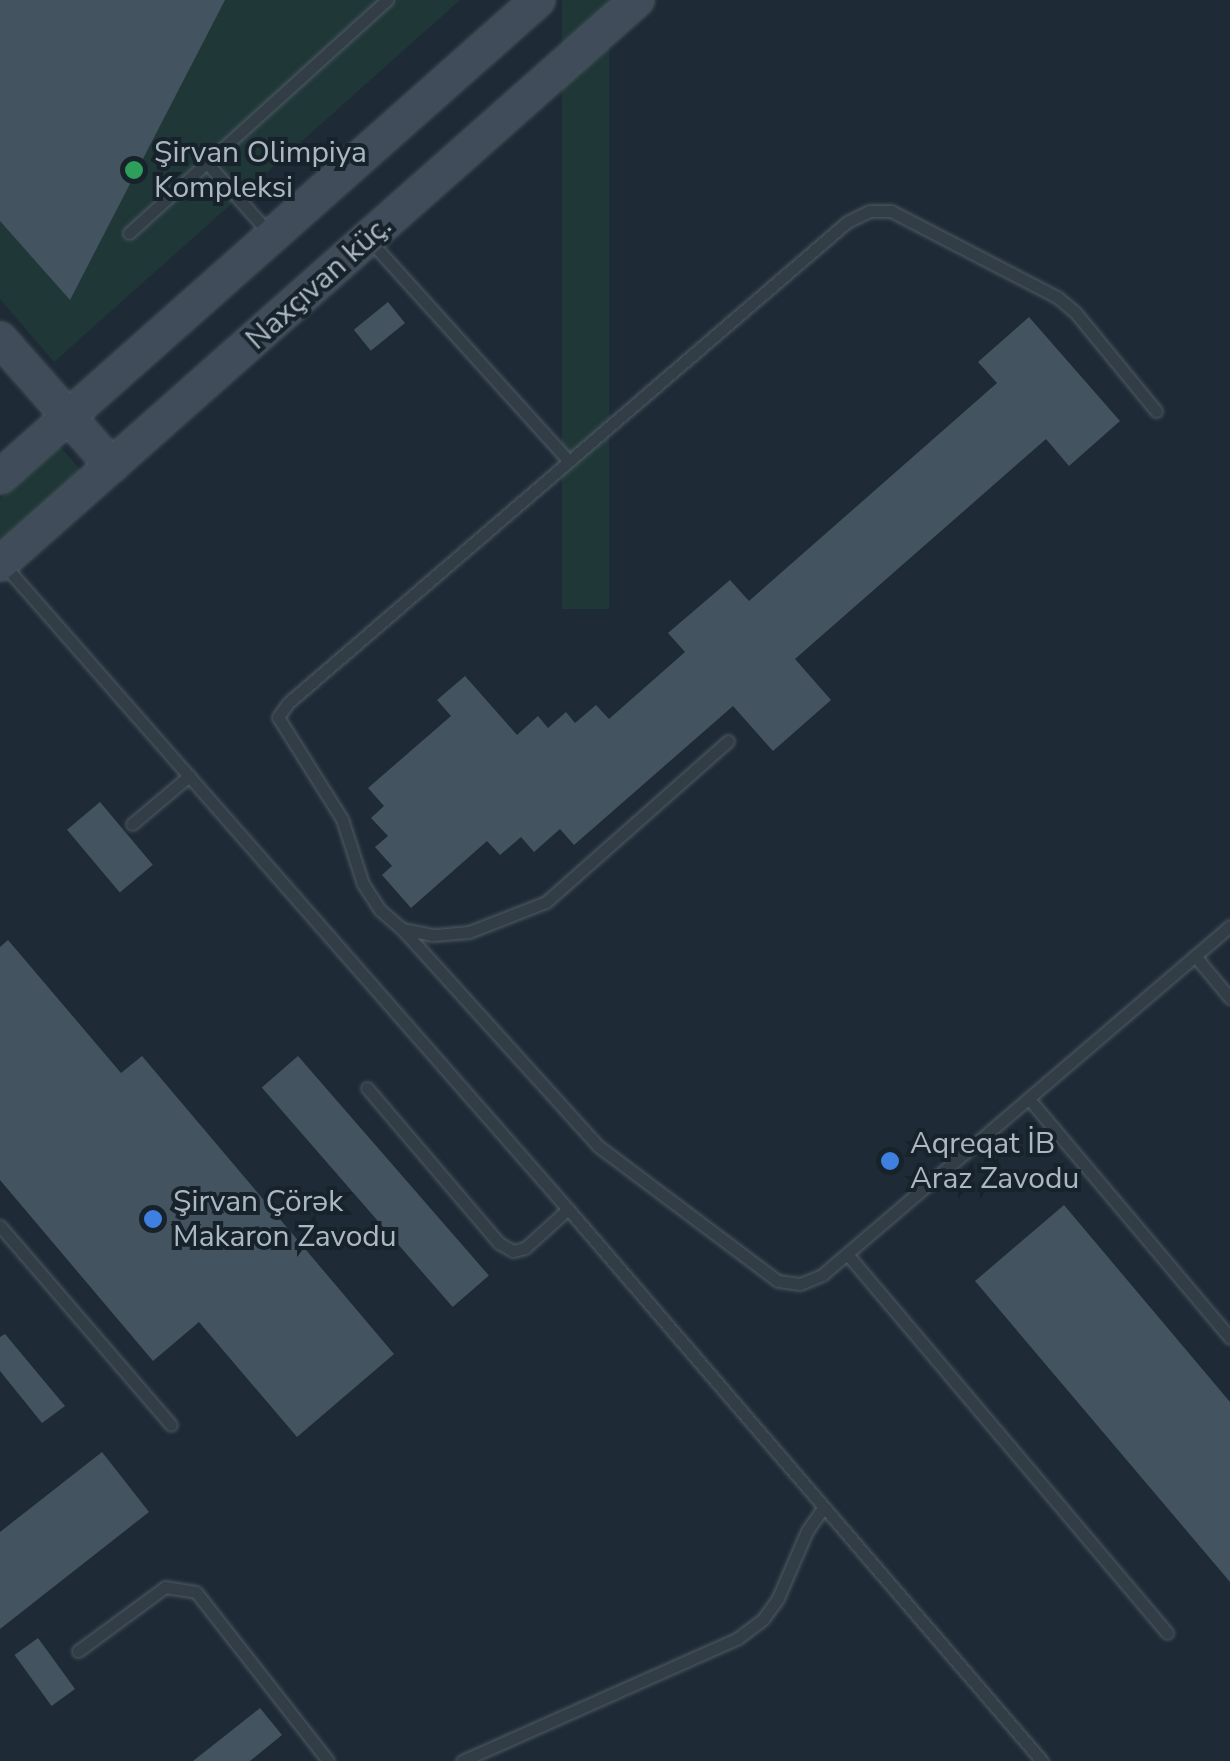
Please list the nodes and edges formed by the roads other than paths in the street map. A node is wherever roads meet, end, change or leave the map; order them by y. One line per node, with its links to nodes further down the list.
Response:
1 (387, 0): 4 (lane)
2 (538, 0): 6 (street)
3 (637, 0): 7 (street, Naxçıvan küç.)
4 (207, 164): 5 (lane); 6 (lane)
5 (129, 233)
6 (272, 236): 10 (street)
7 (368, 238): 11 (lane); 12 (street, Naxçıvan küç.)
8 (0, 339): 10 (street)
9 (1156, 411): 11 (lane)
10 (68, 416): 12 (street); 13 (street)
11 (568, 460): 19 (lane)
12 (112, 466): 14 (street, Naxçıvan küç.)
13 (0, 477)
14 (1, 564): 16 (lane)
15 (728, 741): 19 (lane)
16 (189, 776): 17 (lane); 24 (lane)
17 (132, 824)
18 (1230, 926): 20 (lane)
19 (402, 929): 26 (lane)
20 (1195, 956): 21 (lane); 23 (lane)
21 (1230, 998)
22 (367, 1088): 24 (lane)
23 (1029, 1098): 26 (lane); 27 (lane)
24 (568, 1209): 29 (lane)
25 (0, 1226): 28 (lane)
26 (847, 1254): 30 (lane)
27 (1230, 1338)
28 (172, 1425)
29 (824, 1507): 33 (lane); 34 (lane)
30 (1167, 1634)
31 (78, 1652): 32 (lane)
32 (328, 1761)
33 (462, 1761)
34 (1042, 1761)

